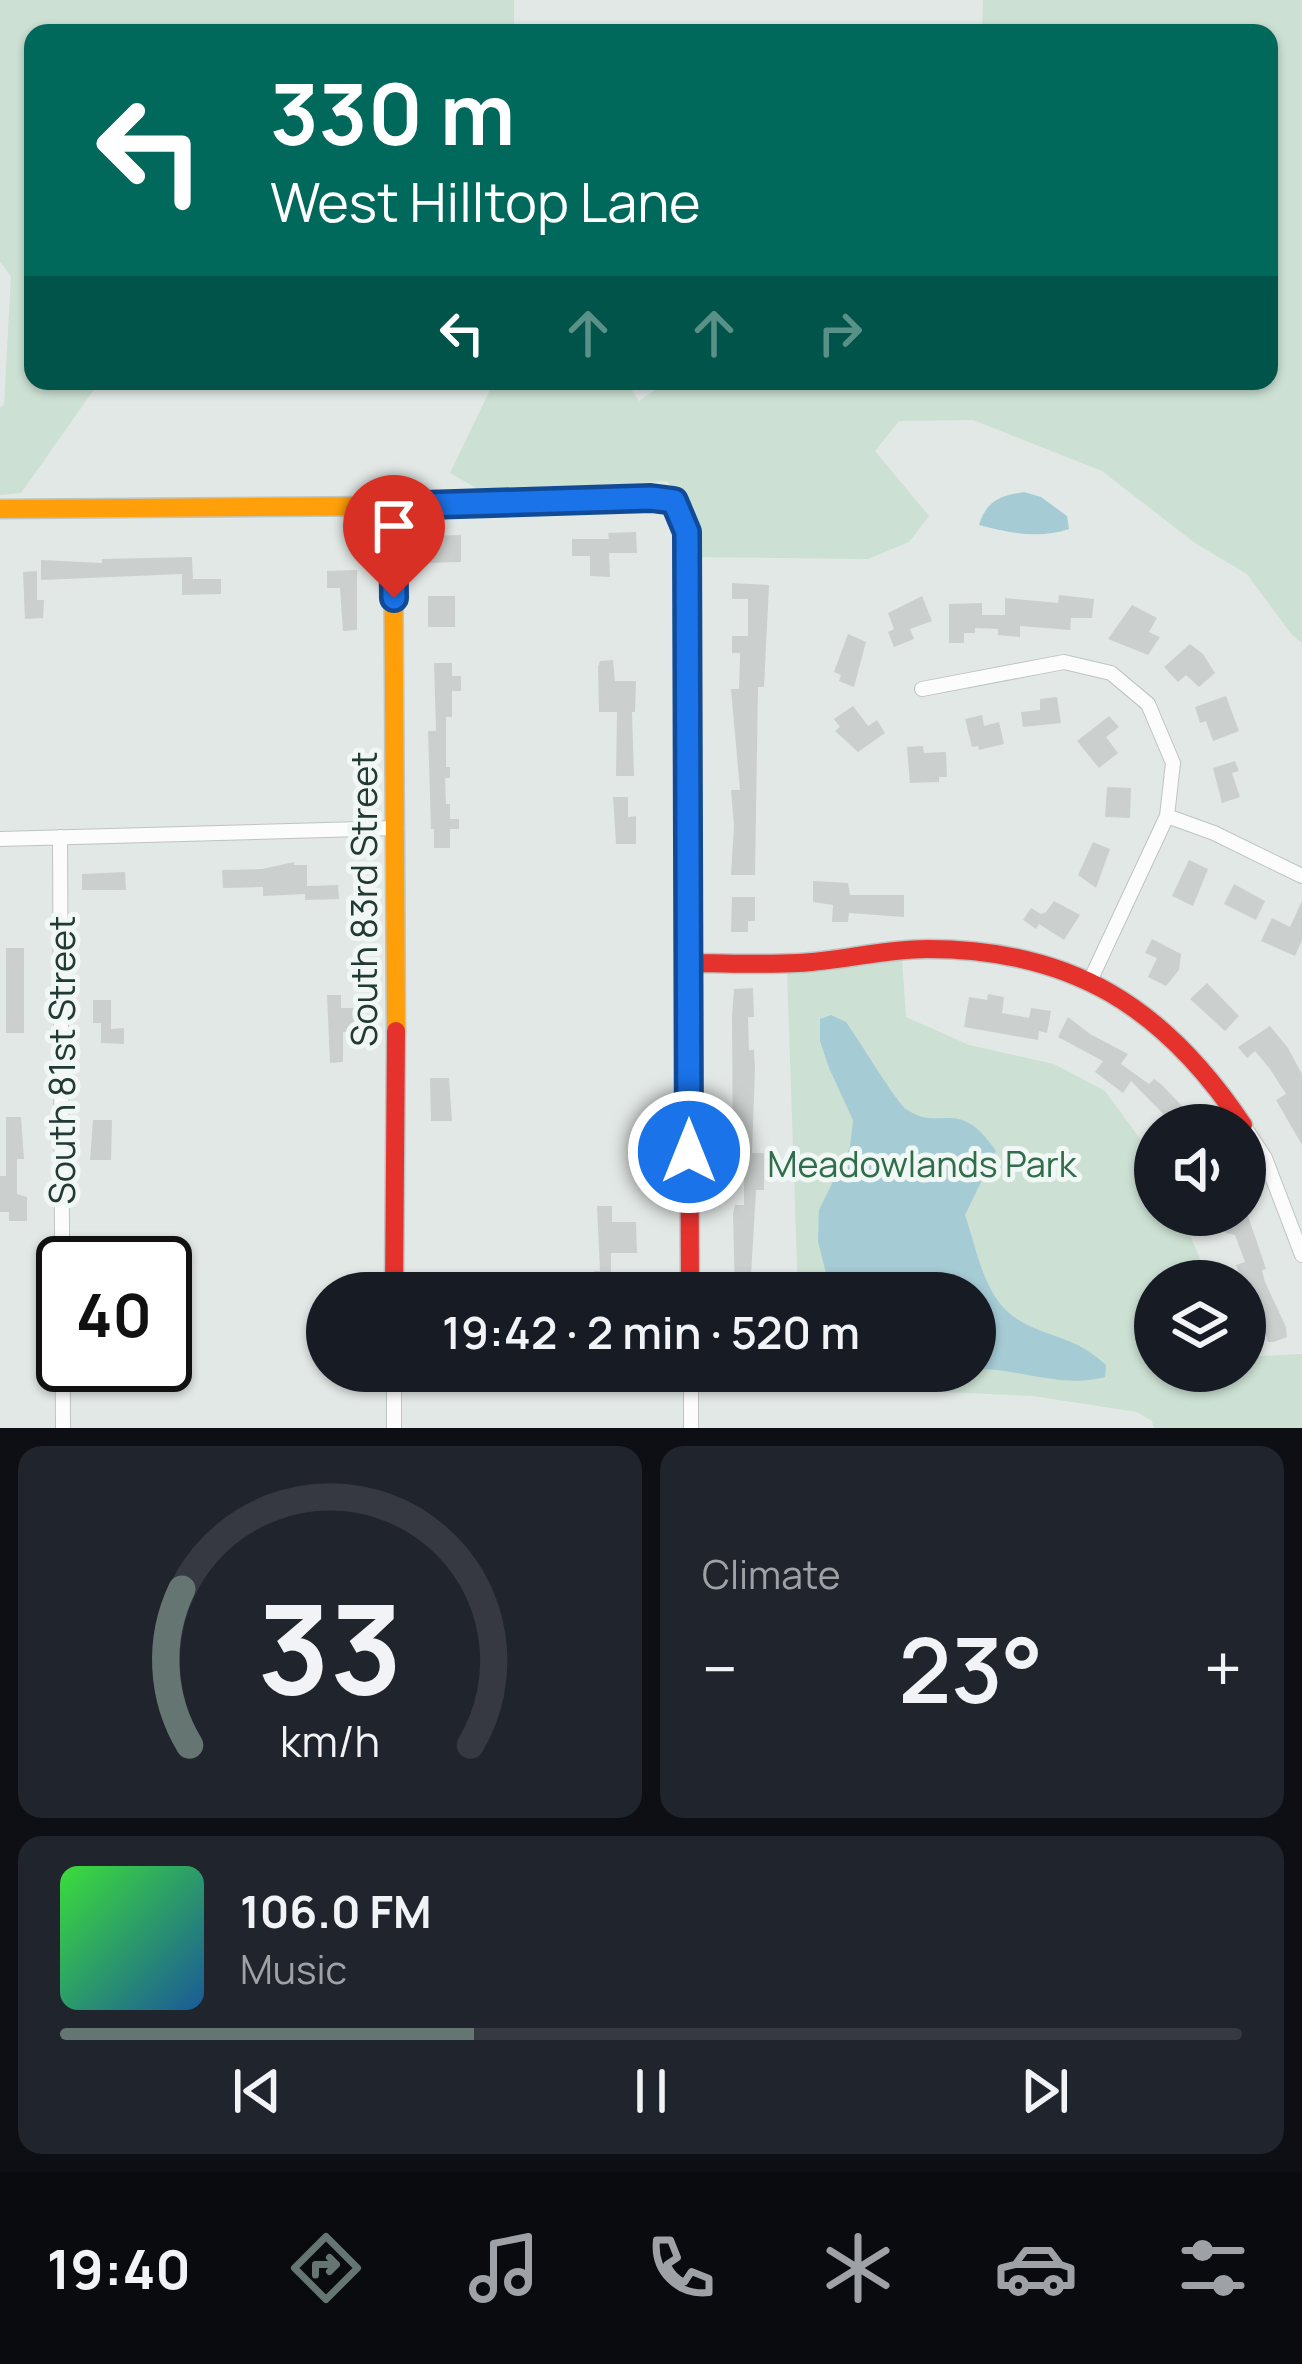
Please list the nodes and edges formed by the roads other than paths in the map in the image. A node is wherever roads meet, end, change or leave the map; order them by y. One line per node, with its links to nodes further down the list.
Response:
1 (393, 506): 2 (street); 5 (street, South 83rd Street); 9 (street)
2 (0, 509)
3 (922, 689): 4 (street)
4 (1167, 816): 8 (street); 10 (street)
5 (397, 828): 6 (street); 14 (street, South 83rd Street)
6 (60, 837): 7 (street); 18 (street, South 81st Street)
7 (0, 838)
8 (1302, 876)
9 (687, 963): 10 (street); 15 (street)
10 (1089, 983): 11 (street)
11 (1229, 1104)
12 (1266, 1161): 13 (street)
13 (1302, 1255)
14 (394, 1272)
15 (690, 1272)
16 (394, 1392): 19 (street)
17 (691, 1392): 20 (street)
18 (63, 1428)
19 (394, 1428)
20 (691, 1428)

